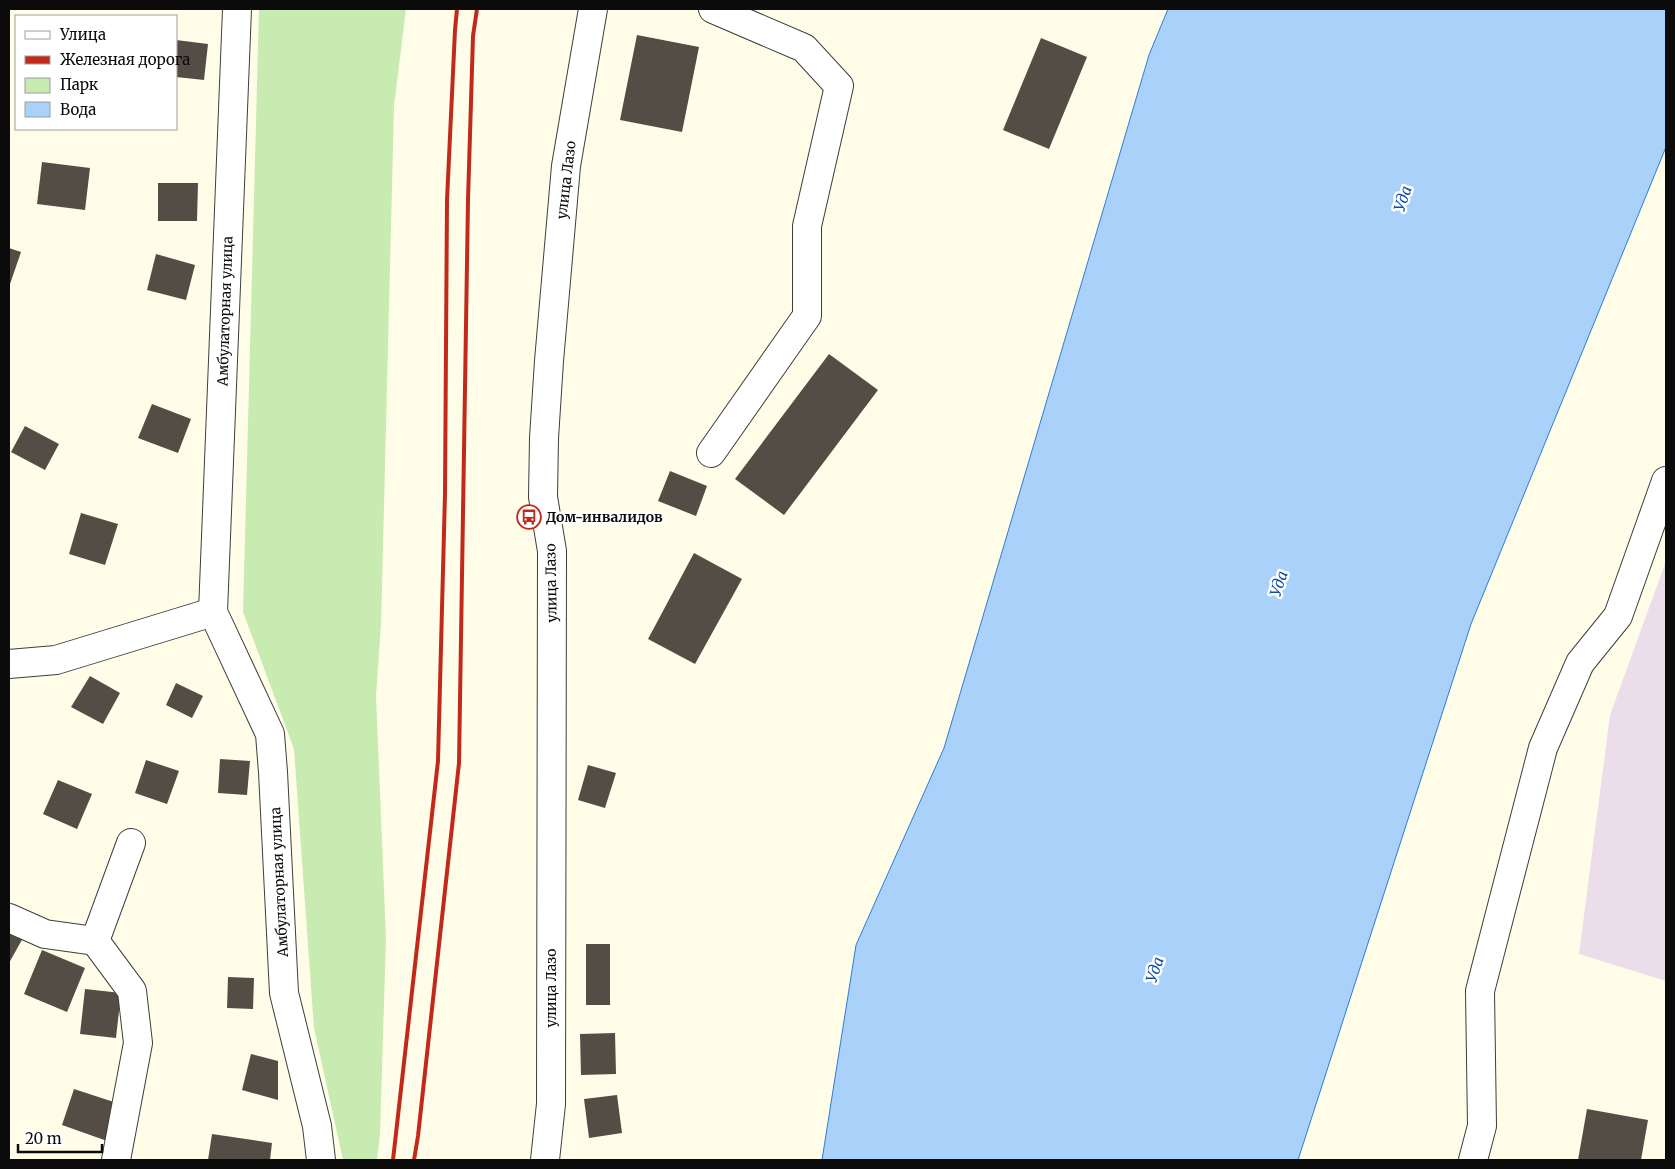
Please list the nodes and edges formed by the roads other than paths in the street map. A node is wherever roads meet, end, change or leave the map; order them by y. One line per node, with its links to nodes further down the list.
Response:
1 (237, 9): 6 (street, Амбулаторная улица)
2 (593, 9): 13 (street, улица Лазо)
3 (713, 9): 4 (street)
4 (711, 453)
5 (1666, 481): 14 (street)
6 (212, 612): 7 (street); 12 (street, Амбулаторная улица)
7 (9, 664)
8 (131, 843): 10 (street)
9 (9, 918): 10 (street)
10 (95, 941): 11 (street)
11 (116, 1160)
12 (321, 1160)
13 (545, 1160)
14 (1473, 1160)

